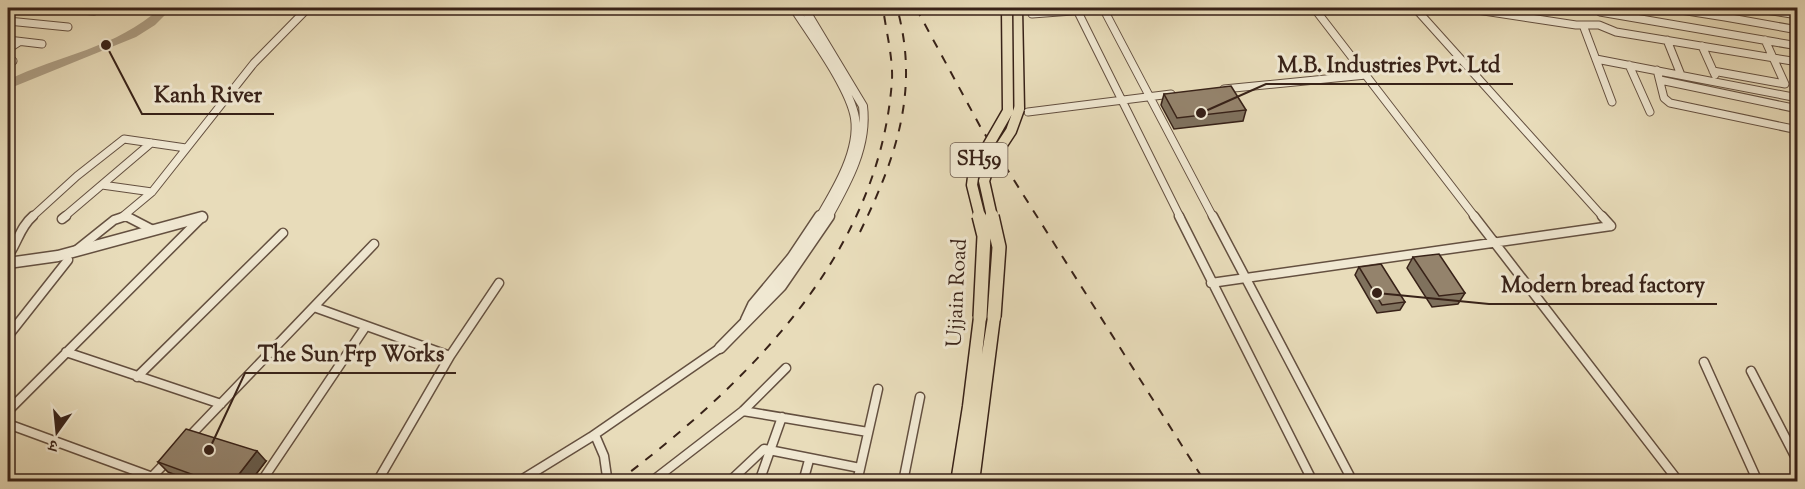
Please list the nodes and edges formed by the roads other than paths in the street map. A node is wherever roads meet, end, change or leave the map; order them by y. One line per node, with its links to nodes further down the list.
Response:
1 (52, 8): 18 (street)
2 (308, 8): 56 (street)
3 (794, 8): 74 (street)
4 (804, 8): 74 (street)
5 (1007, 8): 73 (main road, Ujjain Road / SH59, bridge)
6 (1017, 8): 73 (main road, SH59, bridge)
7 (1090, 8): 8 (street); 16 (street)
8 (1103, 8): 9 (street); 47 (street)
9 (1113, 8)
10 (1314, 8): 41 (street)
11 (1414, 8): 64 (street)
12 (1464, 8): 23 (street)
13 (1668, 8): 21 (street)
14 (1720, 8): 21 (street)
15 (1753, 8): 20 (street)
16 (1077, 10): 19 (street); 49 (street)
17 (1599, 10): 25 (street); 29 (street)
18 (94, 11)
19 (1032, 14)
20 (1797, 15)
21 (1725, 17): 26 (street)
22 (8, 21): 24 (street)
23 (1583, 25): 25 (street); 36 (street)
24 (68, 27)
25 (1606, 28): 28 (street)
26 (1797, 30)
27 (8, 40): 30 (street)
28 (1667, 40): 32 (street); 42 (street)
29 (1765, 40): 33 (street); 35 (street)
30 (19, 42): 31 (street); 34 (street)
31 (42, 44)
32 (1702, 46): 35 (street); 40 (street)
33 (1797, 46)
34 (8, 49)
35 (1774, 58): 37 (street); 40 (street)
36 (1596, 59): 38 (street); 50 (street)
37 (1797, 62)
38 (1629, 65): 39 (street); 53 (street)
39 (1657, 70): 42 (street); 43 (street)
40 (1713, 71): 44 (street)
41 (1366, 75): 45 (street); 64 (street)
42 (1681, 75): 44 (street)
43 (1660, 80): 51 (street); 54 (street)
44 (1718, 82): 48 (street)
45 (1218, 90)
46 (1184, 93): 47 (street)
47 (1150, 96): 49 (street); 69 (street)
48 (1797, 98)
49 (1123, 99): 52 (street); 71 (street)
50 (1612, 102)
51 (1797, 110)
52 (1028, 112)
53 (1650, 112)
54 (1797, 130)
55 (151, 143): 56 (street); 57 (street); 66 (street)
56 (186, 148): 58 (street)
57 (102, 185): 58 (street); 60 (street)
58 (152, 192): 59 (street)
59 (126, 216): 62 (street); 67 (street)
60 (62, 219)
61 (199, 219): 62 (street); 67 (street); 78 (street)
62 (151, 229): 67 (street)
63 (283, 233): 83 (street)
64 (1493, 241): 69 (street); 117 (street)
65 (374, 244): 72 (street)
66 (8, 256)
67 (71, 256): 68 (street); 76 (street)
68 (8, 265)
69 (1245, 278): 71 (street); 116 (street)
70 (499, 283): 79 (street)
71 (1211, 283): 115 (street)
72 (314, 307): 75 (street); 86 (street)
73 (987, 317): 98 (main road, Ujjain Road / SH59); 98 (main road, Ujjain Road / SH59)
74 (746, 320): 77 (street)
75 (366, 326): 79 (street); 104 (street)
76 (8, 336)
77 (720, 348): 92 (street)
78 (66, 352): 83 (street); 87 (street)
79 (450, 356): 105 (street)
80 (1704, 362): 118 (street)
81 (786, 369): 88 (street)
82 (1751, 370): 94 (street)
83 (137, 377): 86 (street)
84 (878, 389): 91 (street)
85 (920, 397): 112 (street)
86 (221, 404): 93 (street)
87 (8, 411)
88 (743, 411): 89 (street); 107 (street)
89 (782, 417): 91 (street); 95 (street)
90 (8, 424): 102 (street)
91 (868, 432): 100 (street)
92 (595, 435): 101 (street); 106 (street)
93 (183, 444)
94 (1794, 449): 99 (street)
95 (770, 450): 97 (street); 108 (street); 109 (street)
96 (175, 452): 102 (street)
97 (809, 460): 100 (street); 110 (street)
98 (968, 460): 113 (main road, Ujjain Road / SH59); 114 (main road, Ujjain Road / SH59)
99 (1797, 462)
100 (860, 468): 111 (street)
101 (607, 477)
102 (150, 479): 103 (street)
103 (166, 482)
104 (261, 482)
105 (377, 482)
106 (518, 482)
107 (651, 482)
108 (729, 482)
109 (759, 482)
110 (803, 482)
111 (857, 482)
112 (903, 482)
113 (957, 482)
114 (972, 482)
115 (1313, 482)
116 (1353, 482)
117 (1679, 482)
118 (1758, 482)

